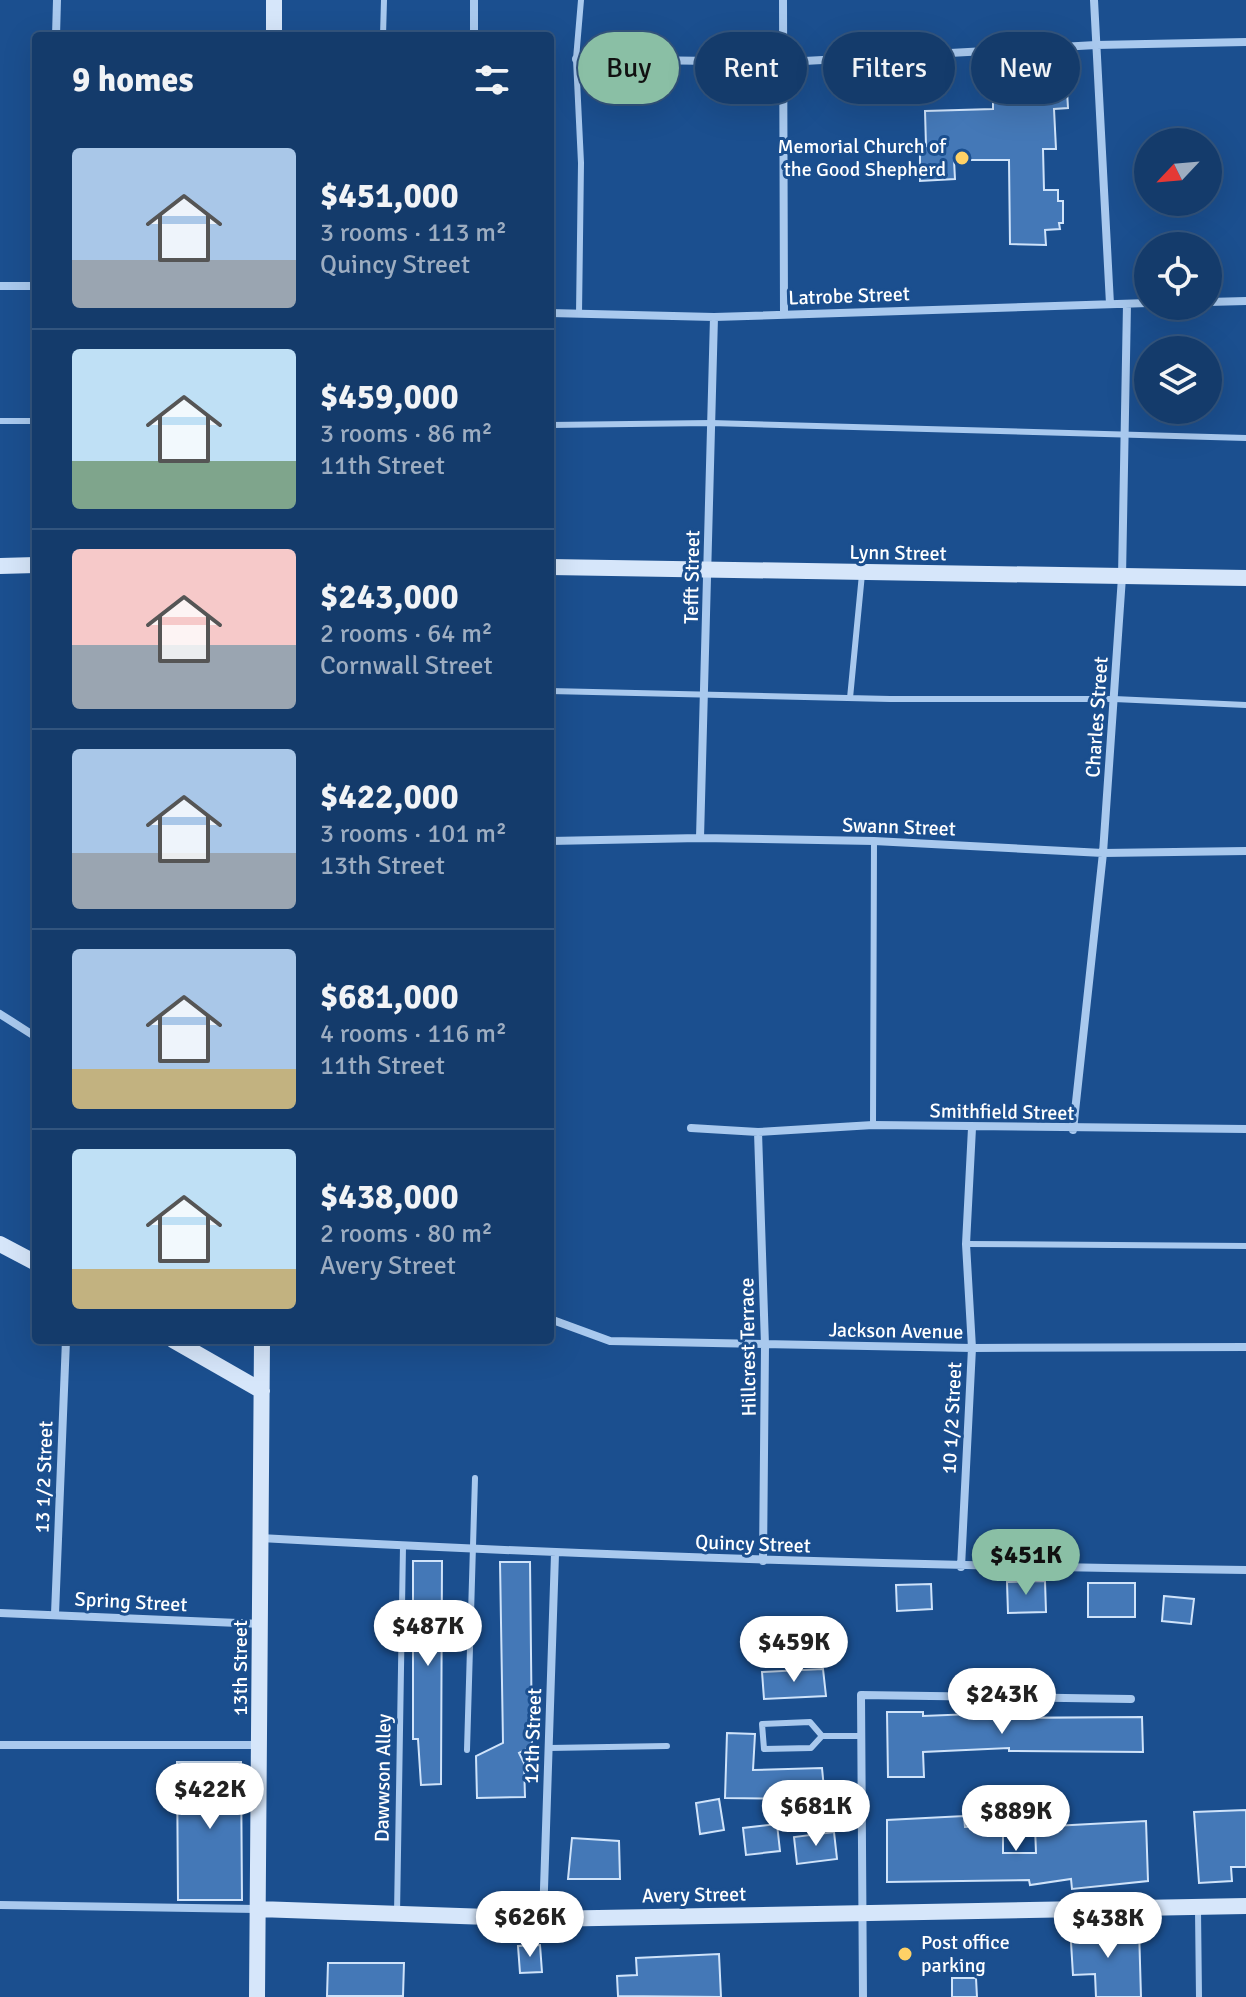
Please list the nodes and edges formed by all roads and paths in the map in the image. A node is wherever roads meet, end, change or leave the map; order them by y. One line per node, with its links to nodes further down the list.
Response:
1 (57, 0): 8 (street)
2 (274, 0): 9 (street)
3 (384, 0): 10 (lane)
4 (474, 0): 11 (street)
5 (581, 0): 15 (lane)
6 (783, 0): 12 (street)
7 (1094, 0): 14 (street)
8 (56, 32)
9 (274, 32)
10 (383, 32)
11 (474, 32)
12 (785, 32)
13 (1246, 42): 14 (street)
14 (1096, 45): 17 (street); 23 (street)
15 (576, 59): 16 (street); 27 (lane)
16 (695, 61)
17 (807, 61)
18 (786, 104): 28 (street)
19 (0, 286): 20 (street)
20 (32, 286)
21 (1246, 301): 22 (street)
22 (1222, 302)
23 (1110, 304): 24 (street, Latrobe Street); 28 (street, Latrobe Street)
24 (1127, 304): 25 (street, Latrobe Street); 34 (street, Charles Street)
25 (1134, 304)
26 (554, 313): 27 (street, Latrobe Street)
27 (579, 314): 29 (street, Latrobe Street)
28 (784, 314): 29 (street, Latrobe Street)
29 (714, 317): 32 (street, Tefft Street)
30 (0, 421): 31 (lane)
31 (32, 421)
32 (711, 423): 33 (lane); 34 (lane); 39 (street, Tefft Street)
33 (554, 425)
34 (1127, 436): 35 (lane); 41 (street, Charles Street)
35 (1246, 438)
36 (32, 565): 37 (street)
37 (0, 566)
38 (554, 567): 39 (street, Lynn Street)
39 (708, 568): 40 (street, Lynn Street); 44 (street, Tefft Street)
40 (862, 572): 41 (street, Lynn Street); 45 (lane)
41 (1122, 577): 42 (street, Lynn Street); 46 (street, Charles Street)
42 (1246, 578)
43 (554, 691): 44 (lane)
44 (705, 695): 45 (lane); 48 (street, Tefft Street)
45 (850, 698): 46 (lane)
46 (1114, 699): 47 (lane); 52 (street, Charles Street)
47 (1246, 705)
48 (700, 838): 49 (street, Swann Street); 50 (street, Swann Street)
49 (554, 841)
50 (874, 841): 52 (street, Swann Street); 55 (lane)
51 (1246, 851): 52 (street, Swann Street)
52 (1103, 853): 59 (street, Charles Street)
53 (0, 1014): 54 (street)
54 (32, 1034)
55 (873, 1125): 57 (street, Smithfield Street); 60 (street, Smithfield Street)
56 (691, 1128): 60 (street, Smithfield Street)
57 (972, 1128): 59 (street, Smithfield Street); 62 (street, 10 1/2 Street)
58 (1246, 1129): 59 (street, Smithfield Street)
59 (1073, 1130)
60 (758, 1132): 69 (street, Hillcrest Terrace)
61 (0, 1244): 64 (street)
62 (966, 1244): 63 (lane); 71 (street, 10 1/2 Street)
63 (1246, 1246)
64 (32, 1261)
65 (554, 1320): 69 (street, Jackson Avenue)
66 (66, 1344): 82 (street, 13 1/2 Street)
67 (180, 1344): 72 (street)
68 (262, 1344): 72 (street, 13th Street)
69 (765, 1345): 71 (street, Jackson Avenue); 78 (street, Hillcrest Terrace)
70 (1246, 1347): 71 (street, Jackson Avenue)
71 (972, 1348): 79 (street, 10 1/2 Street)
72 (262, 1391): 74 (street, 13th Street)
73 (475, 1478): 76 (lane)
74 (260, 1538): 75 (street, Quincy Street); 83 (street, 13th Street)
75 (403, 1546): 76 (street, Quincy Street); 97 (lane, Dawwson Alley)
76 (474, 1548): 77 (street, Quincy Street); 91 (lane)
77 (555, 1554): 78 (street, Quincy Street); 90 (street, 12th Street)
78 (763, 1561): 79 (street, Quincy Street)
79 (961, 1567): 80 (street, Quincy Street)
80 (1246, 1570)
81 (0, 1613): 82 (street, Spring Street)
82 (55, 1614): 83 (street, Spring Street)
83 (260, 1624): 88 (street, 13th Street)
84 (1131, 1699): 86 (street)
85 (822, 1736): 85 (lane); 86 (lane)
86 (861, 1736): 96 (street)
87 (0, 1745): 88 (street)
88 (259, 1745): 95 (street, 13th Street)
89 (667, 1746): 90 (lane)
90 (549, 1748): 98 (street, 12th Street)
91 (467, 1750)
92 (0, 1905): 95 (street, Avery Street)
93 (1246, 1906): 94 (street, Avery Street)
94 (1198, 1907): 96 (street, Avery Street); 101 (lane)
95 (258, 1909): 97 (street, Avery Street); 99 (street, 13th Street)
96 (863, 1911): 98 (street, Avery Street); 100 (street)
97 (397, 1914): 98 (street, Avery Street)
98 (543, 1919)
99 (257, 1997)
100 (863, 1997)
101 (1199, 1997)

